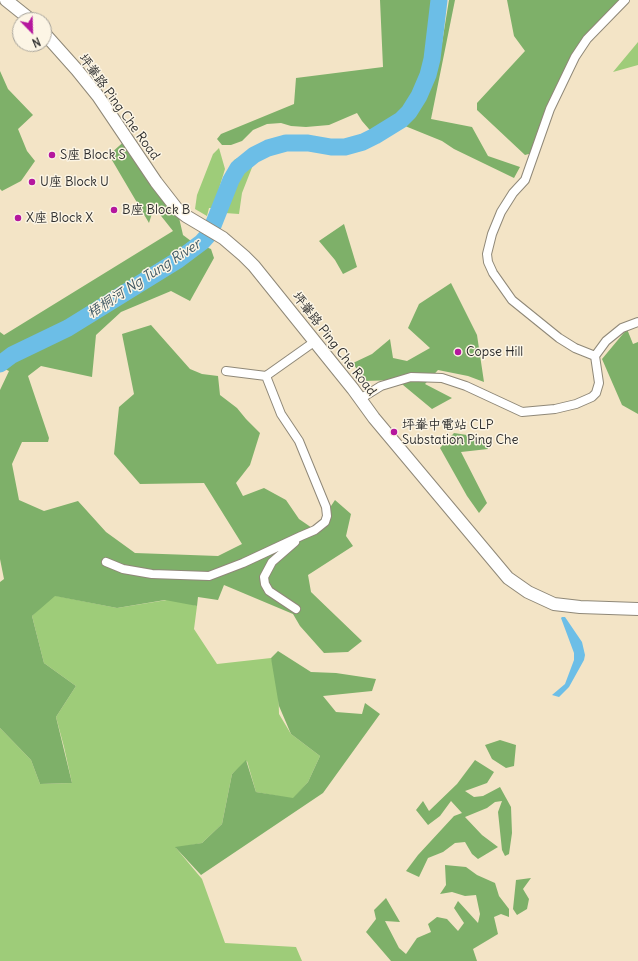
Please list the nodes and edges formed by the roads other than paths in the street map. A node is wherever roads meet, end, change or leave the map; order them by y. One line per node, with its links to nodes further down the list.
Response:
1 (6, 0): 3 (street)
2 (625, 0): 7 (street)
3 (21, 12)
4 (52, 42): 6 (street, 坪輋路 Ping Che Road)
5 (638, 322): 7 (street)
6 (314, 342): 9 (street); 10 (street, 坪輋路 Ping Che Road)
7 (595, 356): 10 (street)
8 (226, 371): 9 (street)
9 (266, 376): 11 (street)
10 (360, 399): 14 (street, 坪輋路 Ping Che Road)
11 (301, 536): 12 (street); 13 (street)
12 (106, 562)
13 (296, 609)
14 (638, 610)

